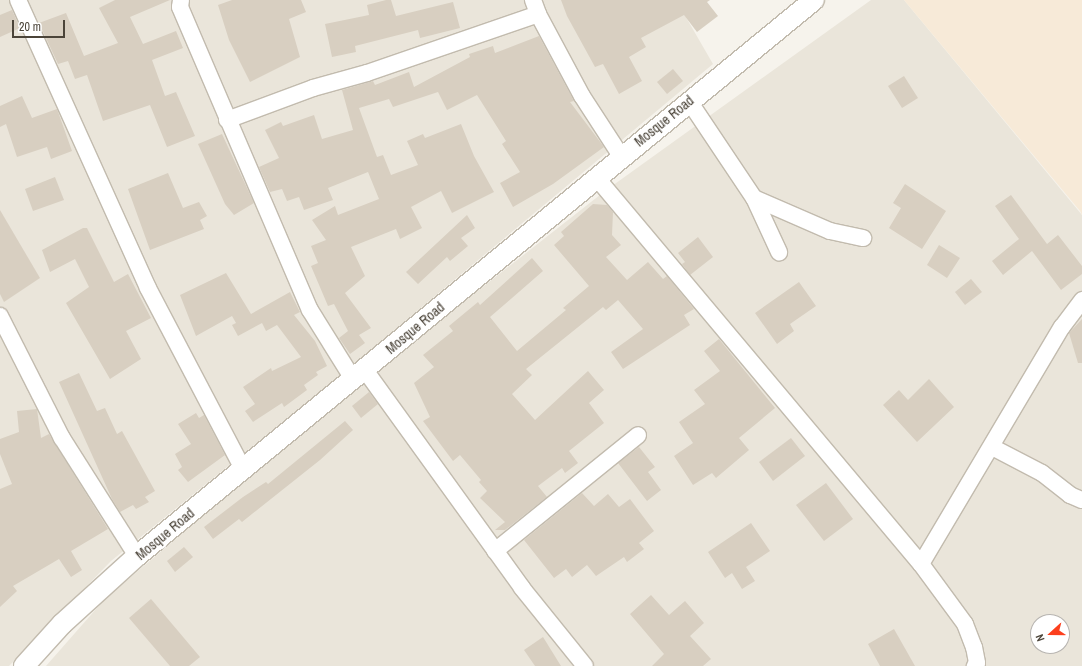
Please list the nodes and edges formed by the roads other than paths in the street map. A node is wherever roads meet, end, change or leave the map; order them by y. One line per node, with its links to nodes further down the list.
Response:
1 (18, 0): 17 (street)
2 (181, 0): 6 (street)
3 (814, 0): 5 (street, Mosque Road)
4 (536, 7): 6 (street); 7 (street)
5 (689, 102): 7 (street, Mosque Road); 9 (street)
6 (228, 120): 14 (street)
7 (621, 156): 8 (street, Mosque Road)
8 (596, 177): 14 (street, Mosque Road); 21 (street)
9 (754, 198): 10 (street); 11 (street)
10 (863, 238)
11 (779, 252)
12 (1082, 300): 16 (street)
13 (0, 316): 20 (street)
14 (359, 374): 17 (street, Mosque Road); 19 (street)
15 (638, 435): 19 (street)
16 (992, 447): 18 (street); 21 (street)
17 (243, 469): 20 (street, Mosque Road)
18 (1082, 500)
19 (495, 551): 23 (street)
20 (137, 556): 22 (street, Mosque Road)
21 (921, 564): 24 (street)
22 (24, 666)
23 (585, 666)
24 (975, 666)

